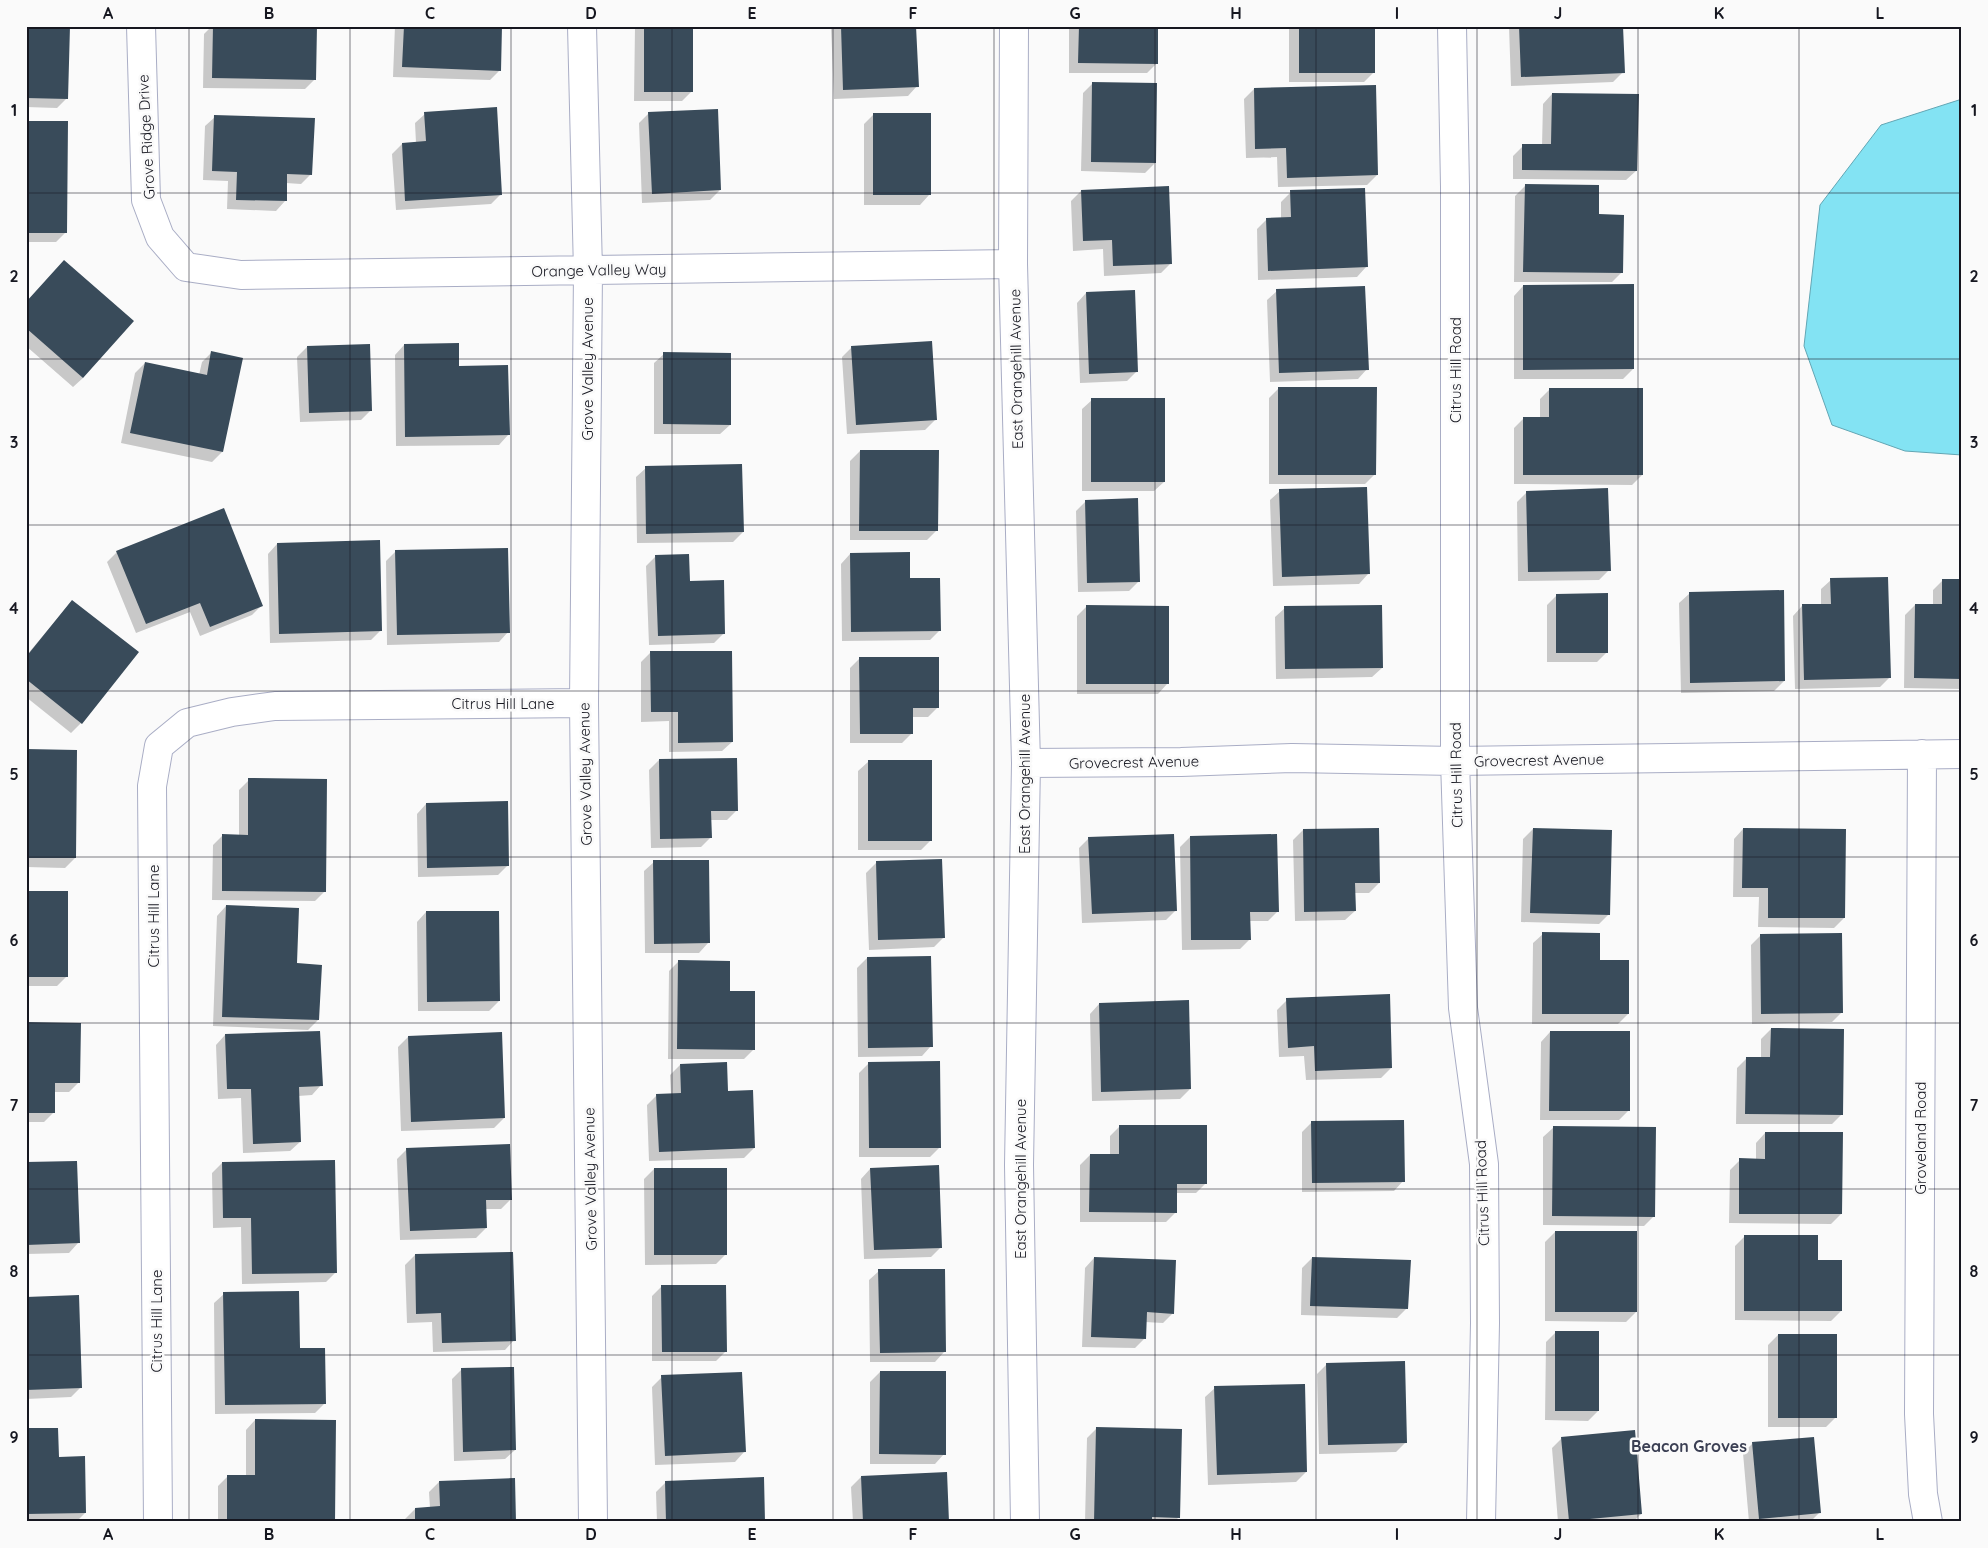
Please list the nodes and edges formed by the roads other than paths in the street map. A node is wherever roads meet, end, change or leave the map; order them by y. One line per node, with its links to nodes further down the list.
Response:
1 (141, 26): 6 (street, Grove Ridge Drive)
2 (582, 26): 7 (street, Grove Valley Avenue)
3 (1014, 26): 5 (street, East Orangehill Avenue)
4 (1452, 26): 11 (street, Citrus Hill Road)
5 (1013, 264): 7 (street, Orange Valley Way); 12 (street, East Orangehill Avenue)
6 (186, 267): 7 (street, Orange Valley Way)
7 (588, 270): 8 (street, Grove Valley Avenue)
8 (584, 703): 14 (street, Citrus Hill Lane); 15 (street, Grove Valley Avenue)
9 (1922, 754): 10 (street, Grovecrest Avenue); 11 (street, Grovecrest Avenue); 17 (street, Groveland Road)
10 (1962, 754)
11 (1455, 761): 12 (street, Grovecrest Avenue); 13 (street, Citrus Hill Road)
12 (1026, 763): 16 (street, East Orangehill Avenue)
13 (1479, 1521)
14 (158, 1522)
15 (594, 1522)
16 (1025, 1522)
17 (1928, 1522)

